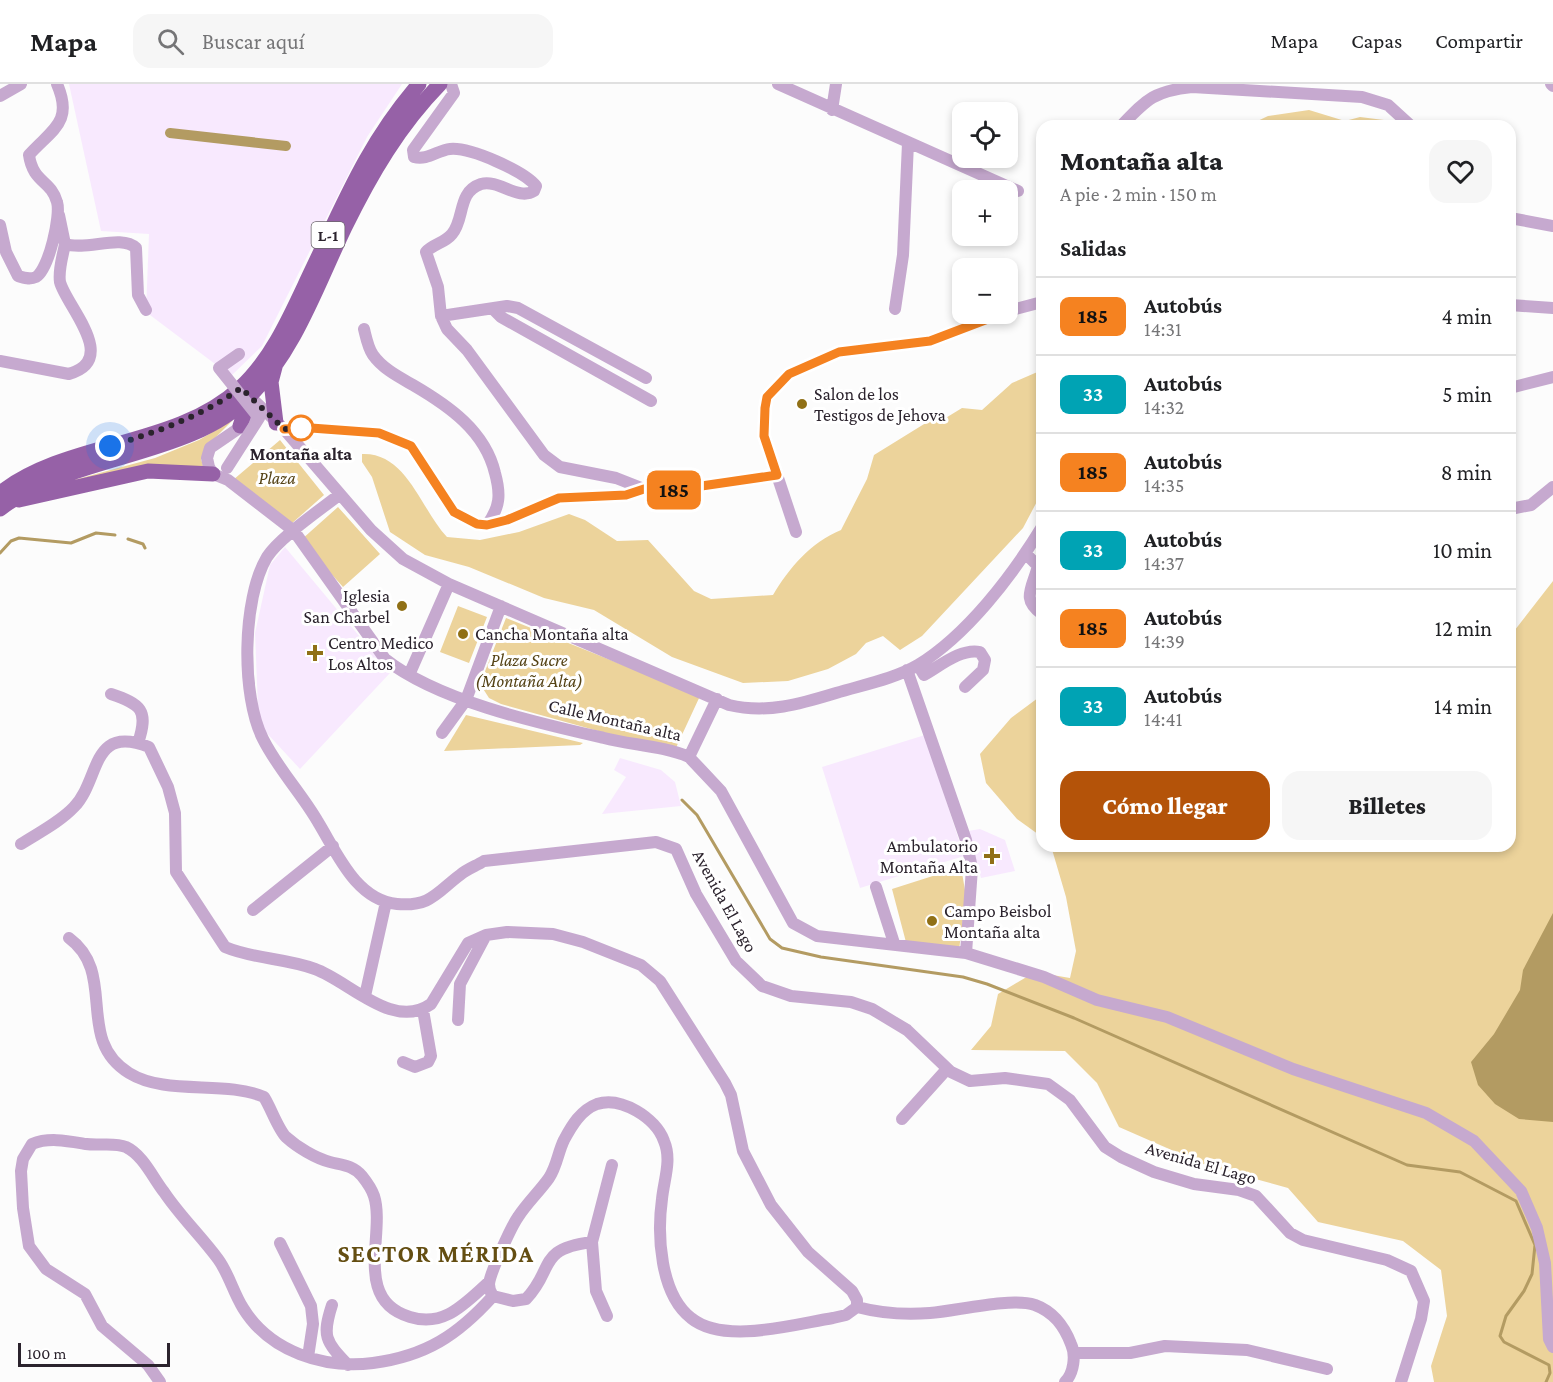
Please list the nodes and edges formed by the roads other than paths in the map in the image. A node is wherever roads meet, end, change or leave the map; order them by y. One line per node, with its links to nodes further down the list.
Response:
1 (21, 84): 8 (street)
2 (57, 84): 14 (street)
3 (419, 84): 31 (main road, L-1)
4 (440, 84): 31 (main road, L-1)
5 (451, 84): 26 (street)
6 (778, 84): 9 (street)
7 (836, 84): 9 (street)
8 (0, 96)
9 (832, 110): 12 (street)
10 (1127, 120): 11 (street)
11 (1404, 120)
12 (908, 143): 13 (street); 23 (street)
13 (992, 180)
14 (59, 214): 16 (street); 18 (street)
15 (1516, 219): 17 (street)
16 (0, 225)
17 (1553, 226)
18 (65, 244): 24 (street); 30 (street)
19 (1036, 304): 21 (street)
20 (1516, 305): 22 (street)
21 (1018, 308)
22 (1553, 308)
23 (895, 309)
24 (146, 310)
25 (494, 310): 26 (street); 33 (street); 36 (street)
26 (441, 316): 42 (street)
27 (975, 324): 40 (street)
28 (364, 329): 46 (street)
29 (239, 354): 39 (street, bridge)
30 (0, 361)
31 (269, 362): 35 (main road, L-1); 38 (main road, L-1)
32 (1553, 377): 34 (street)
33 (646, 378)
34 (1516, 386)
35 (245, 392): 37 (main road); 38 (street); 44 (main road, L-1)
36 (651, 401)
37 (240, 426): 38 (street); 39 (street)
38 (280, 426): 43 (street); 46 (street)
39 (220, 471): 44 (main road); 47 (street, Calle Montaña alta)
40 (777, 475): 42 (street); 48 (street)
41 (1553, 487): 45 (street)
42 (644, 489): 46 (street)
43 (339, 495): 47 (street); 53 (street)
44 (3, 501)
45 (1516, 508)
46 (487, 525)
47 (294, 531): 57 (street, Calle Montaña alta); 66 (street)
48 (796, 532)
49 (1036, 537): 50 (street)
50 (1026, 554): 51 (street); 56 (street)
51 (1036, 564)
52 (1036, 574): 55 (street)
53 (449, 585): 54 (street); 57 (street)
54 (501, 606): 60 (street); 61 (street)
55 (1036, 610)
56 (913, 667): 58 (street); 60 (street); 73 (street)
57 (409, 675): 61 (street, Calle Montaña alta)
58 (965, 687)
59 (111, 694): 63 (street)
60 (717, 699): 64 (street, Calle Montaña alta)
61 (466, 700): 62 (street); 64 (street, Calle Montaña alta)
62 (442, 734)
63 (138, 743): 65 (street); 74 (street)
64 (689, 757): 72 (street)
65 (21, 844)
66 (333, 846): 68 (street); 69 (street)
67 (876, 887): 72 (street)
68 (386, 902): 74 (street); 78 (street, Avenida El Lago)
69 (253, 910)
70 (486, 936): 75 (street); 76 (street); 86 (street)
71 (69, 938): 83 (street)
72 (894, 943): 73 (street)
73 (966, 953): 88 (street)
74 (365, 996): 75 (street)
75 (423, 1010): 77 (street)
76 (458, 1020)
77 (403, 1062)
78 (948, 1069): 79 (street); 95 (street, Avenida El Lago)
79 (902, 1119)
80 (612, 1165): 81 (street)
81 (592, 1242): 84 (street); 87 (street)
82 (280, 1243): 90 (street)
83 (489, 1282): 84 (street); 86 (street)
84 (493, 1296): 91 (street)
85 (332, 1305): 91 (street)
86 (857, 1307): 89 (street)
87 (607, 1316)
88 (1553, 1347)
89 (1075, 1353): 92 (street); 94 (street)
90 (308, 1358): 91 (street); 93 (street)
91 (348, 1365)
92 (1327, 1369)
93 (160, 1382)
94 (1065, 1382)
95 (1401, 1382)

